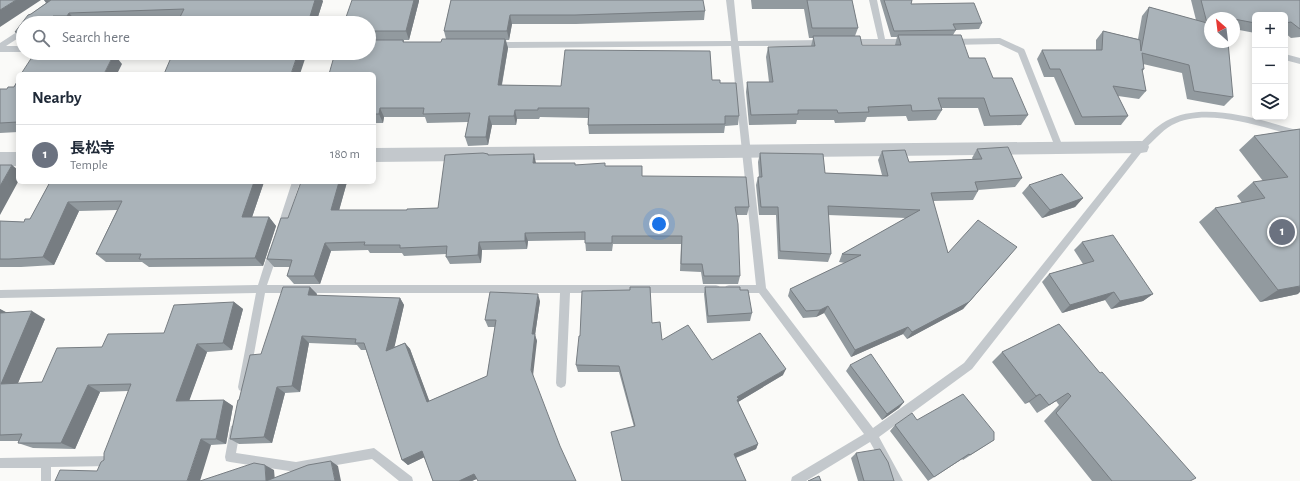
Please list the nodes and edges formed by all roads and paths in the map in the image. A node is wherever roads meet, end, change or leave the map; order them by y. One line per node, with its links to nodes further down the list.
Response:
1 (730, 0): 7 (lane)
2 (873, 0): 4 (lane)
3 (16, 36): 9 (lane)
4 (882, 42): 5 (lane); 7 (lane)
5 (914, 42)
6 (945, 42): 14 (lane)
7 (736, 44): 8 (lane); 16 (lane)
8 (489, 45)
9 (0, 48): 10 (lane)
10 (16, 49)
11 (1288, 58): 12 (lane)
12 (1300, 61)
13 (1300, 134): 15 (lane)
14 (1060, 147): 15 (street); 16 (street)
15 (1141, 147): 28 (lane)
16 (746, 151): 17 (street); 21 (lane)
17 (376, 155)
18 (0, 159): 19 (street)
19 (16, 159)
20 (295, 184): 22 (lane)
21 (761, 288): 23 (lane); 28 (lane)
22 (261, 289): 23 (lane); 24 (lane); 26 (lane)
23 (565, 289): 25 (lane)
24 (0, 294)
25 (561, 383)
26 (241, 396)
27 (237, 418): 33 (lane)
28 (872, 435): 34 (lane); 35 (lane)
29 (111, 462): 31 (lane)
30 (0, 463): 31 (lane)
31 (46, 463): 32 (lane)
32 (46, 481)
33 (408, 481)
34 (796, 481)
35 (898, 481)

